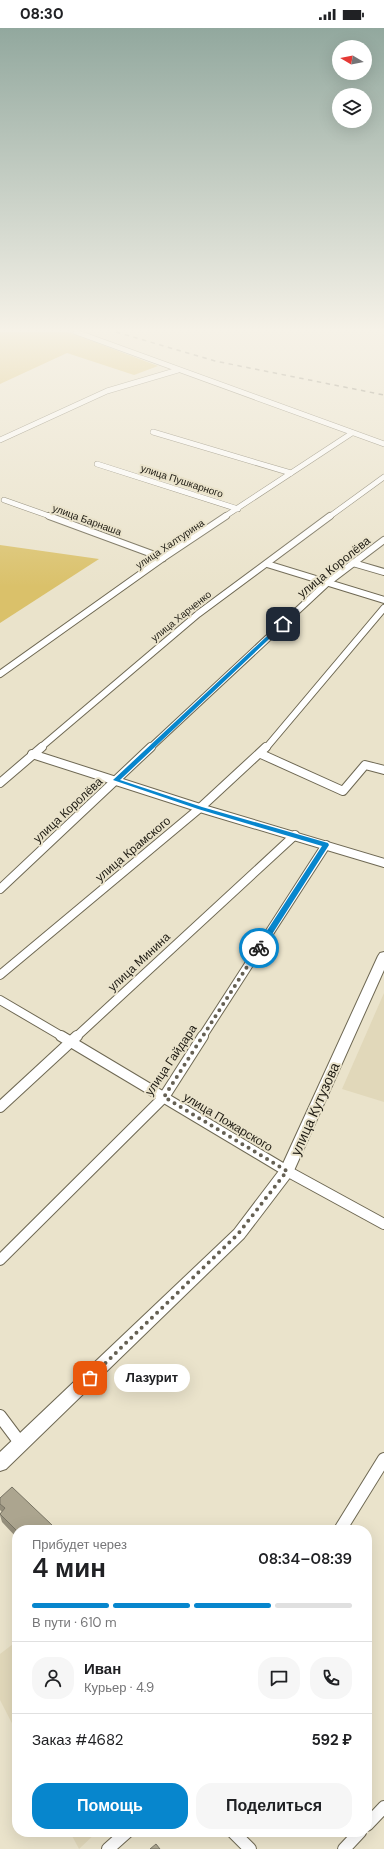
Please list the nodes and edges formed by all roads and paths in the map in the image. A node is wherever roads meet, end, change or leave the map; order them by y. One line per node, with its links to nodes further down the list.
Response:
1 (51, 417): 5 (street)
2 (308, 417): 4 (street)
3 (153, 432): 8 (street)
4 (352, 433): 6 (street); 8 (street, улица Халтурина)
5 (0, 440)
6 (384, 444)
7 (97, 464): 11 (street, улица Пушкарного)
8 (291, 473): 11 (street, улица Халтурина)
9 (384, 477): 15 (street, улица Харченко)
10 (4, 500): 13 (street, улица Барнаша)
11 (238, 509): 13 (street, улица Халтурина)
12 (384, 540): 14 (street, улица Королёва)
13 (163, 558): 20 (street, улица Халтурина)
14 (353, 563): 16 (street); 17 (street, улица Королёва)
15 (266, 564): 17 (street); 21 (street, улица Харченко)
16 (384, 572)
17 (327, 583): 18 (street); 24 (street, улица Королёва)
18 (384, 600)
19 (384, 608): 22 (street, улица Крамского)
20 (0, 674)
21 (32, 754): 24 (street); 25 (street, улица Харченко)
22 (261, 754): 23 (street); 26 (street, улица Крамского)
23 (384, 770)
24 (116, 780): 26 (street); 30 (street, улица Королёва)
25 (0, 783)
26 (200, 808): 27 (street); 32 (street, улица Крамского)
27 (295, 835): 28 (street); 34 (street, улица Минина)
28 (326, 845): 29 (street); 35 (street, улица Гайдара)
29 (384, 863)
30 (0, 889)
31 (384, 956): 37 (main road, улица Кутузова)
32 (0, 975)
33 (0, 1000): 34 (street, улица Пожарского)
34 (71, 1041): 35 (street, улица Пожарского); 36 (street, улица Минина)
35 (164, 1097): 37 (street, улица Пожарского); 39 (street, улица Гайдара)
36 (0, 1107)
37 (287, 1171): 38 (street, улица Пожарского); 41 (main road, улица Кутузова)
38 (384, 1224)
39 (0, 1260)
40 (0, 1416): 41 (street)
41 (21, 1444): 43 (main road, улица Кутузова)
42 (384, 1459): 44 (street)
43 (0, 1463)
44 (343, 1525)
45 (384, 1807): 46 (street)
46 (372, 1820)
47 (121, 1837): 50 (street)
48 (238, 1837): 51 (street)
49 (355, 1837): 52 (street)
50 (108, 1849)
51 (250, 1849)
52 (344, 1849)

